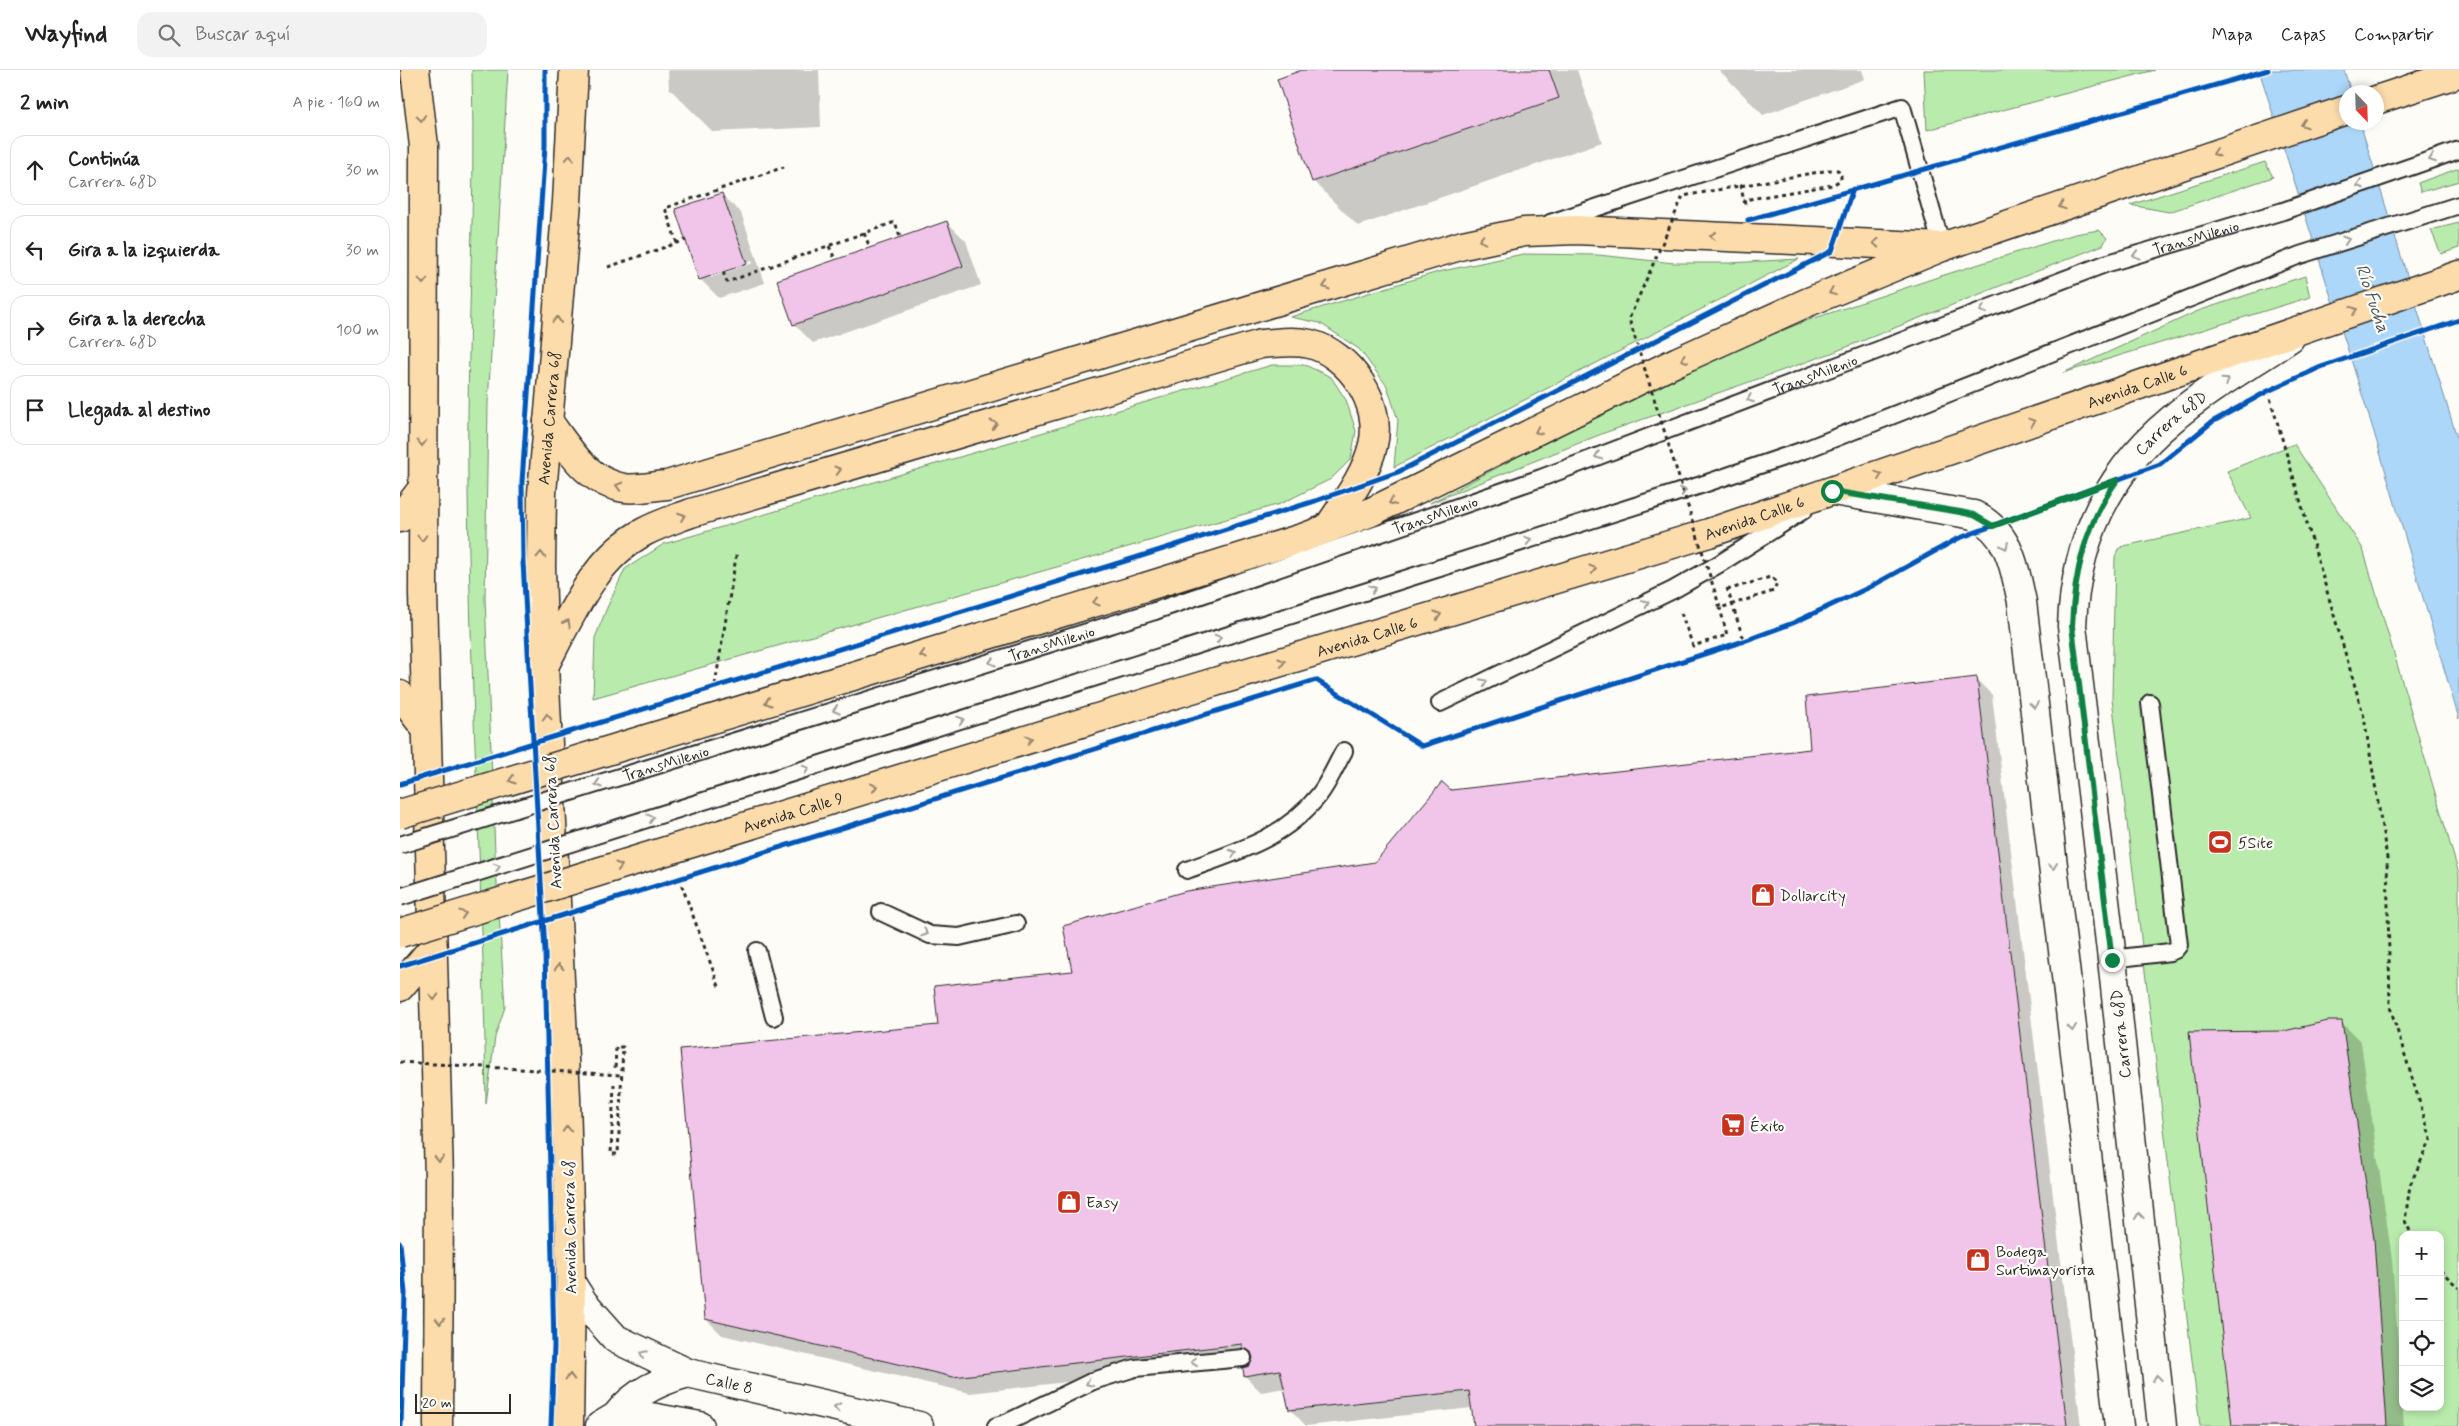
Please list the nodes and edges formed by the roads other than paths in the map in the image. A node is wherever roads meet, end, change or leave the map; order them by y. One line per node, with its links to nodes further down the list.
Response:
1 (415, 70): 13 (main road, one-way to 13)
2 (574, 70): 12 (main road, Avenida Carrera 68, one-way to 2)
3 (2459, 73): 4 (main road)
4 (2384, 97)
5 (2339, 112): 9 (main road, one-way to 9)
6 (2459, 150): 17 (lane, TransMilenio, one-way to 17)
7 (2459, 205): 28 (lane, one-way to 7, bridge)
8 (1524, 232): 9 (main road, one-way to 8); 9 (lane); 12 (main road, one-way to 12)
9 (1942, 247): 16 (main road, one-way to 16)
10 (2452, 277): 11 (main road, Avenida Calle 6, one-way to 10)
11 (2308, 325): 14 (main road, Avenida Calle 6, one-way to 11); 34 (street, Carrera 68D, one-way to 11)
12 (548, 421): 18 (main road, Avenida Carrera 68, one-way to 12)
13 (422, 489): 15 (main road); 23 (main road, one-way to 23)
14 (1832, 491): 19 (main road, Avenida Calle 6, one-way to 14); 22 (lane, one-way to 14); 46 (street, one-way to 46)
15 (400, 518)
16 (1328, 528): 17 (main road); 18 (main road, one-way to 16)
17 (1149, 600): 25 (main road, one-way to 25, bridge); 26 (lane, TransMilenio, one-way to 26, bridge)
18 (544, 666): 37 (main road, Avenida Carrera 68, one-way to 18)
19 (1185, 691): 31 (main road, Avenida Calle 9, one-way to 19, bridge)
20 (400, 695): 23 (main road)
21 (2150, 702): 34 (lane)
22 (1440, 703)
23 (426, 729): 32 (main road)
24 (1344, 751): 27 (lane, one-way to 24)
25 (400, 814)
26 (400, 845)
27 (1187, 870)
28 (400, 897)
29 (881, 912): 30 (lane, one-way to 30)
30 (1016, 924)
31 (400, 933)
32 (433, 948): 35 (main road); 41 (main road, one-way to 41)
33 (758, 952): 36 (lane)
34 (2112, 960): 47 (street, Carrera 68D, one-way to 34)
35 (400, 987)
36 (774, 1017)
37 (571, 1283): 39 (street, Calle 8, one-way to 37); 42 (main road, Avenida Carrera 68, one-way to 37)
38 (1243, 1358): 45 (lane, one-way to 45)
39 (688, 1373): 40 (street); 44 (street, Calle 8, one-way to 39)
40 (609, 1423): 43 (street)
41 (438, 1426)
42 (569, 1426)
43 (700, 1426)
44 (919, 1426)
45 (996, 1426)
46 (2120, 1426)
47 (2162, 1426)

